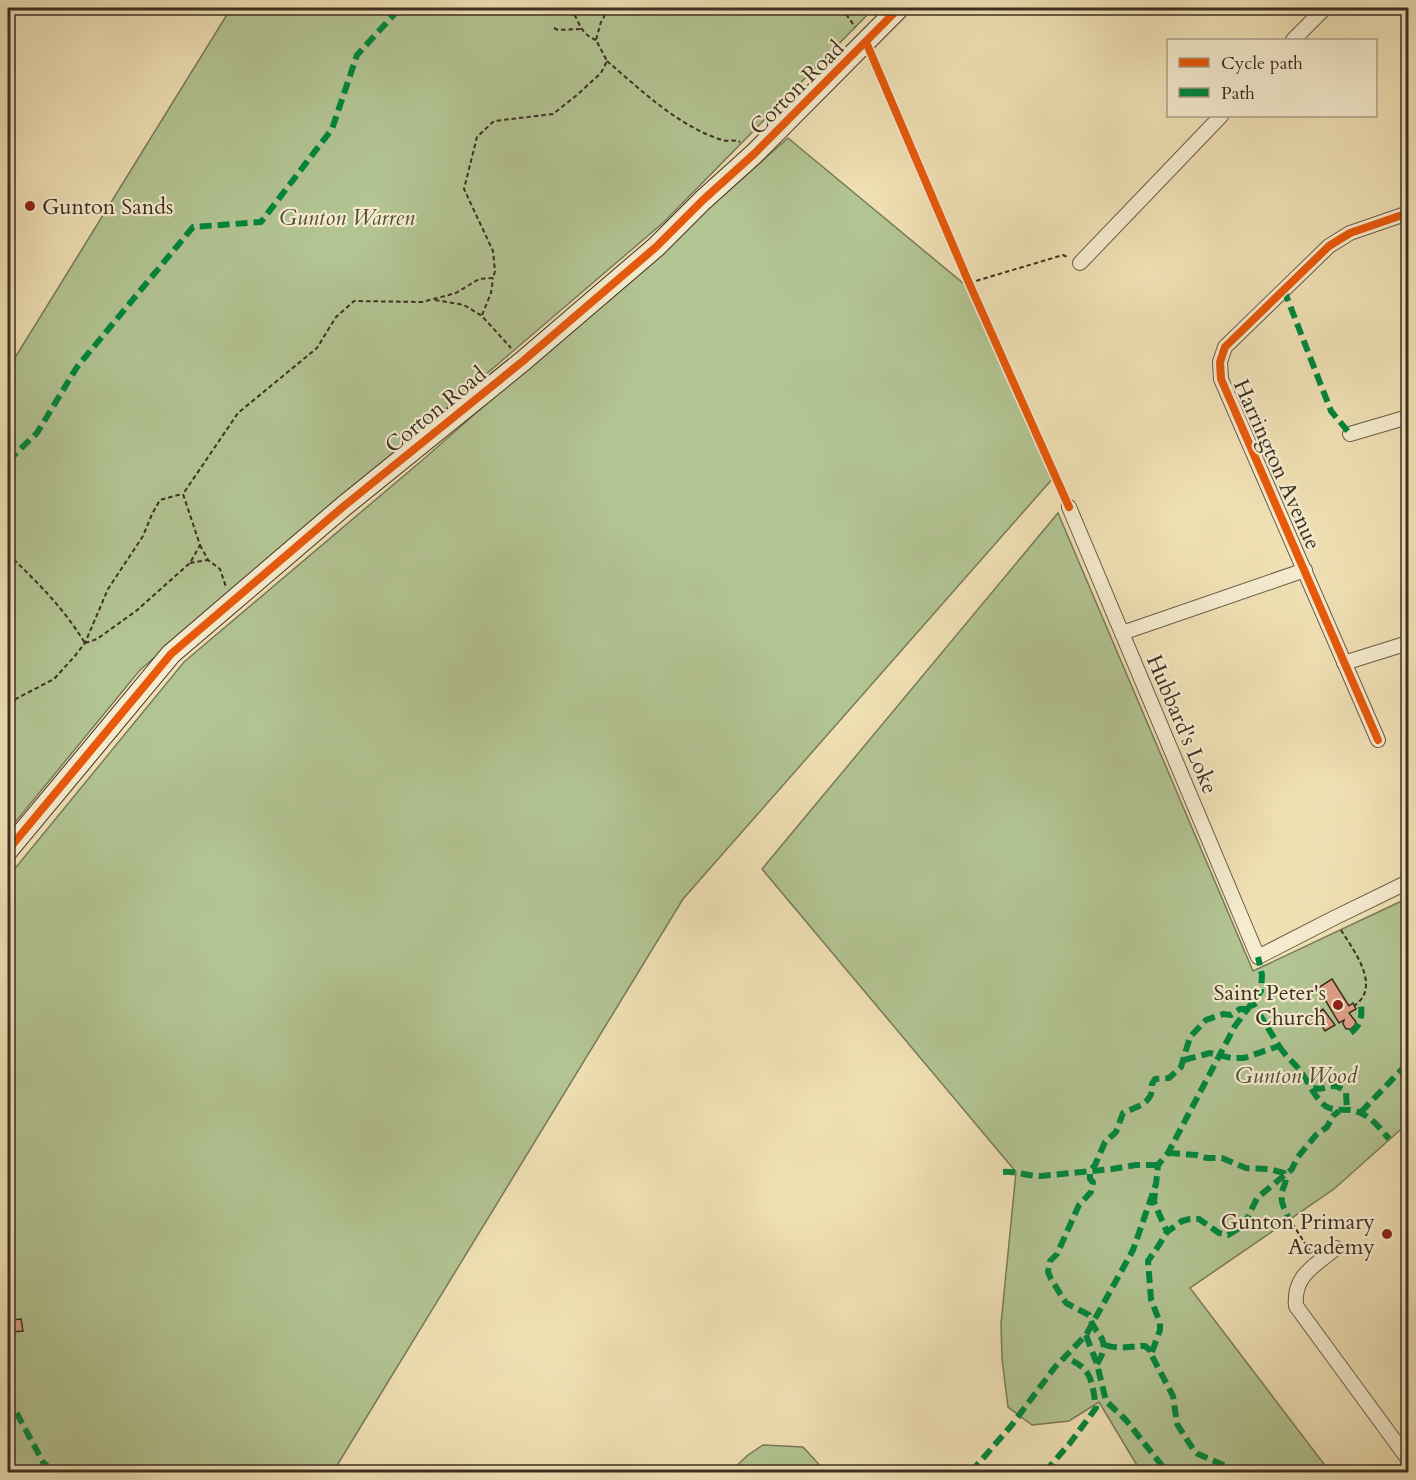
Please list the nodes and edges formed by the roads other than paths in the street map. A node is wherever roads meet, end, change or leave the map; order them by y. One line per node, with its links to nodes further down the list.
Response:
1 (899, 8): 15 (main road, Corton Road)
2 (1325, 8): 3 (street)
3 (1294, 39)
4 (1220, 117): 6 (street)
5 (1408, 213): 10 (street, Harrington Avenue)
6 (1080, 263)
7 (1408, 417): 8 (street)
8 (1350, 434)
9 (1068, 507): 11 (street, Hubbard's Loke)
10 (1305, 570): 11 (street); 13 (street, Harrington Avenue)
11 (1122, 633): 16 (street, Hubbard's Loke)
12 (1408, 643): 13 (street)
13 (1344, 663): 14 (street, Harrington Avenue)
14 (1378, 740)
15 (8, 850)
16 (1408, 882)
17 (1336, 1248): 18 (street)
18 (1408, 1459)

